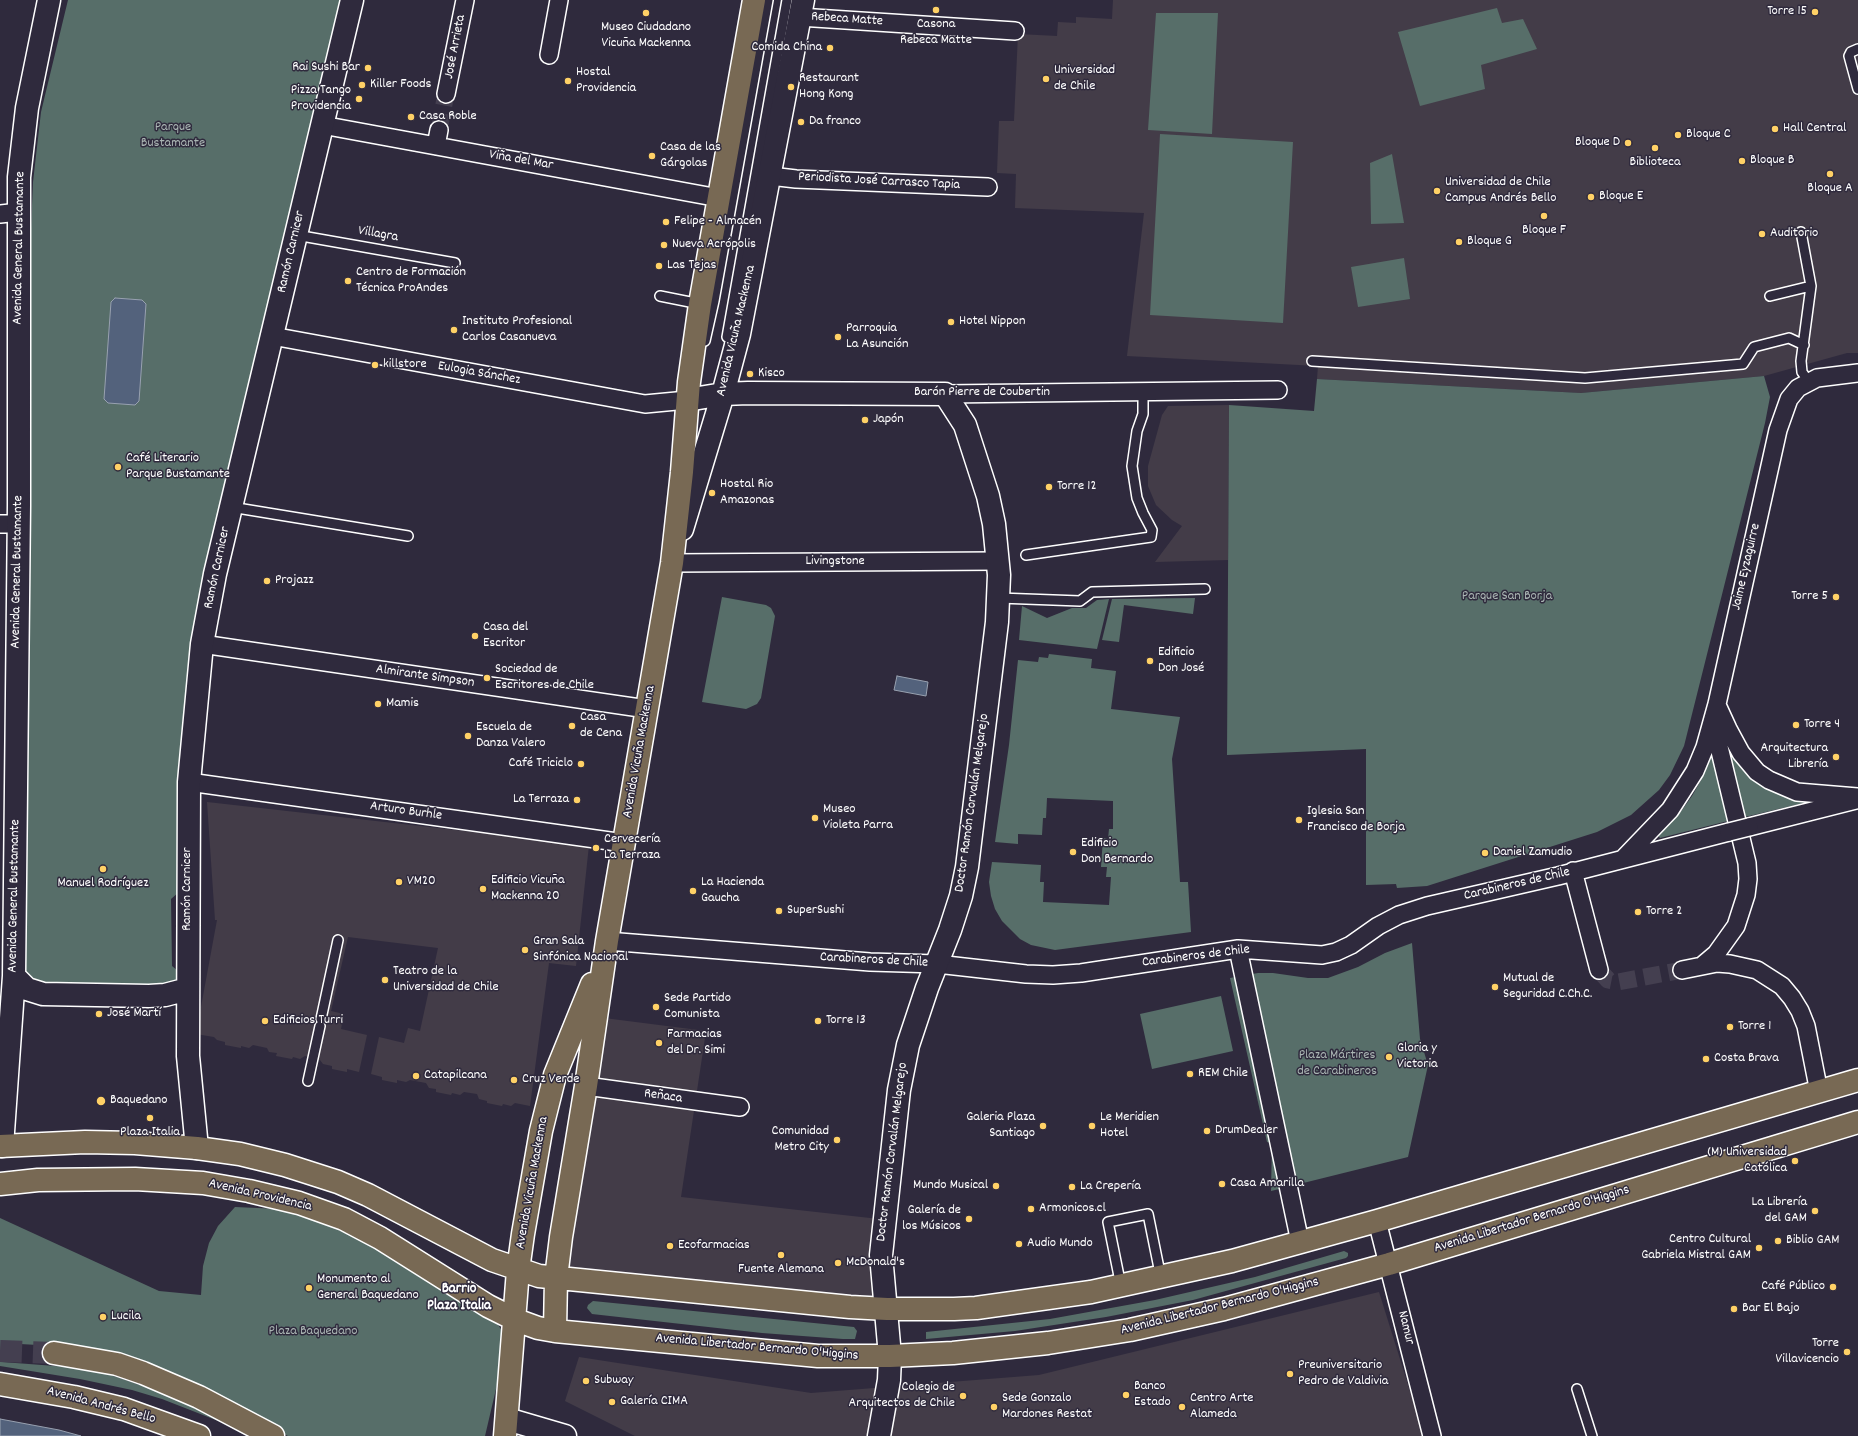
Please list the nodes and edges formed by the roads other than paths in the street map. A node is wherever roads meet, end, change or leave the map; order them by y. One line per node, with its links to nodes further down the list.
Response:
1 (49, 0): 18 (main road, Avenida General Bustamante)
2 (352, 0): 14 (main road, Ramón Carnicer)
3 (465, 0): 13 (street, José Arrieta)
4 (559, 0): 11 (street)
5 (754, 0): 17 (main road, Avenida Vicuña Mackenna)
6 (768, 0): 35 (lane)
7 (787, 0): 33 (lane)
8 (801, 9): 9 (street, Rebeca Matte); 15 (main road, Avenida Vicuña Mackenna)
9 (1015, 31)
10 (1858, 49): 12 (lane)
11 (549, 55)
12 (1858, 89)
13 (446, 94)
14 (322, 125): 17 (street, Viña del Mar); 20 (main road, Ramón Carnicer)
15 (770, 176): 16 (street, Periodista José Carrasco Tapia); 33 (main road, Avenida Vicuña Mackenna)
16 (988, 187)
17 (719, 198): 25 (main road, Avenida Vicuña Mackenna)
18 (10, 213): 37 (main road, Avenida General Bustamante)
19 (1800, 232): 22 (lane)
20 (296, 235): 21 (lane, Villagra); 26 (main road, Ramón Carnicer)
21 (456, 263)
22 (1812, 286): 24 (lane); 27 (lane)
23 (660, 296): 25 (lane)
24 (1770, 296)
25 (700, 304): 35 (main road, Avenida Vicuña Mackenna)
26 (272, 336): 35 (street, Eulogia Sánchez); 36 (main road, Ramón Carnicer)
27 (1804, 345): 28 (lane); 30 (lane)
28 (1312, 361)
29 (1858, 373): 30 (street, Jaime Eyzaguirre)
30 (1809, 382): 45 (street, Jaime Eyzaguirre)
31 (1278, 390): 32 (street, Barón Pierre de Coubertin)
32 (1143, 392): 34 (street, Barón Pierre de Coubertin); 39 (lane)
33 (723, 394): 34 (main road, Barón Pierre de Coubertin); 35 (main road, Barón Pierre de Coubertin); 41 (main road, Avenida Vicuña Mackenna)
34 (945, 394): 40 (main road, Doctor Ramón Corvalán Melgarejo)
35 (687, 400): 41 (main road, Avenida Vicuña Mackenna)
36 (231, 507): 38 (lane); 44 (main road, Ramón Carnicer)
37 (9, 524): 60 (main road, Avenida General Bustamante)
38 (408, 536)
39 (1026, 555)
40 (998, 561): 41 (street, Livingstone); 43 (main road, Doctor Ramón Corvalán Melgarejo)
41 (672, 563): 46 (main road, Avenida Vicuña Mackenna)
42 (1205, 589): 43 (lane)
43 (999, 598): 56 (main road, Doctor Ramón Corvalán Melgarejo)
44 (202, 644): 46 (street, Almirante Simpson); 48 (main road, Ramón Carnicer)
45 (1717, 704): 47 (street, Jaime Eyzaguirre); 49 (street)
46 (647, 709): 50 (main road, Avenida Vicuña Mackenna)
47 (1713, 722): 51 (street, Jaime Eyzaguirre); 57 (street, Jaime Eyzaguirre)
48 (189, 782): 50 (street, Arturo Burhle); 61 (main road, Ramón Carnicer)
49 (1858, 799): 51 (street, Carabineros de Chile, bridge)
50 (624, 843): 54 (main road, Avenida Vicuña Mackenna)
51 (1623, 859): 52 (street, Carabineros de Chile)
52 (1573, 872): 55 (street, Carabineros de Chile); 58 (street)
53 (338, 940): 63 (lane)
54 (607, 941): 56 (street, Carabineros de Chile); 64 (main road, Avenida Vicuña Mackenna); 74 (main road, Avenida Vicuña Mackenna)
55 (1238, 949): 56 (street, Carabineros de Chile); 72 (street)
56 (937, 964): 78 (main road, Doctor Ramón Corvalán Melgarejo)
57 (1703, 965): 59 (street, Jaime Eyzaguirre); 65 (street, Jaime Eyzaguirre)
58 (1599, 970)
59 (1682, 970)
60 (14, 976): 61 (main road); 68 (main road, Avenida General Bustamante)
61 (188, 989): 69 (main road, Ramón Carnicer)
62 (1858, 1080): 65 (main road)
63 (308, 1081)
64 (586, 1086): 66 (street, Reñaca); 75 (main road, Avenida Vicuña Mackenna)
65 (1819, 1092): 71 (main road)
66 (740, 1108)
67 (1858, 1122): 73 (main road, Avenida Libertador Bernardo O'Higgins)
68 (1, 1146): 69 (main road)
69 (197, 1148): 74 (main road)
70 (0, 1184): 79 (main road, Avenida Providencia)
71 (1377, 1221): 72 (main road); 73 (street, Namur)
72 (1300, 1242): 76 (main road)
73 (1389, 1264): 82 (main road, Avenida Libertador Bernardo O'Higgins); 90 (street, Namur)
74 (518, 1270): 75 (main road); 79 (main road, Avenida Vicuña Mackenna)
75 (556, 1278): 78 (main road); 80 (main road, Avenida Vicuña Mackenna)
76 (1161, 1278): 77 (main road); 77 (lane)
77 (1121, 1286): 78 (main road)
78 (887, 1309): 82 (main road, Doctor Ramón Corvalán Melgarejo)
79 (516, 1320): 80 (main road, Avenida Libertador Bernardo O'Higgins); 85 (main road, Avenida Vicuña Mackenna)
80 (555, 1331): 82 (main road, Avenida Libertador Bernardo O'Higgins)
81 (54, 1353): 87 (main road)
82 (890, 1356): 89 (main road, Doctor Ramón Corvalán Melgarejo)
83 (0, 1384): 86 (main road, Avenida Andrés Bello)
84 (1577, 1389): 91 (lane)
85 (506, 1428): 88 (main road)
86 (199, 1436)
87 (273, 1436)
88 (564, 1436)
89 (879, 1436)
90 (1432, 1436)
91 (1592, 1436)

